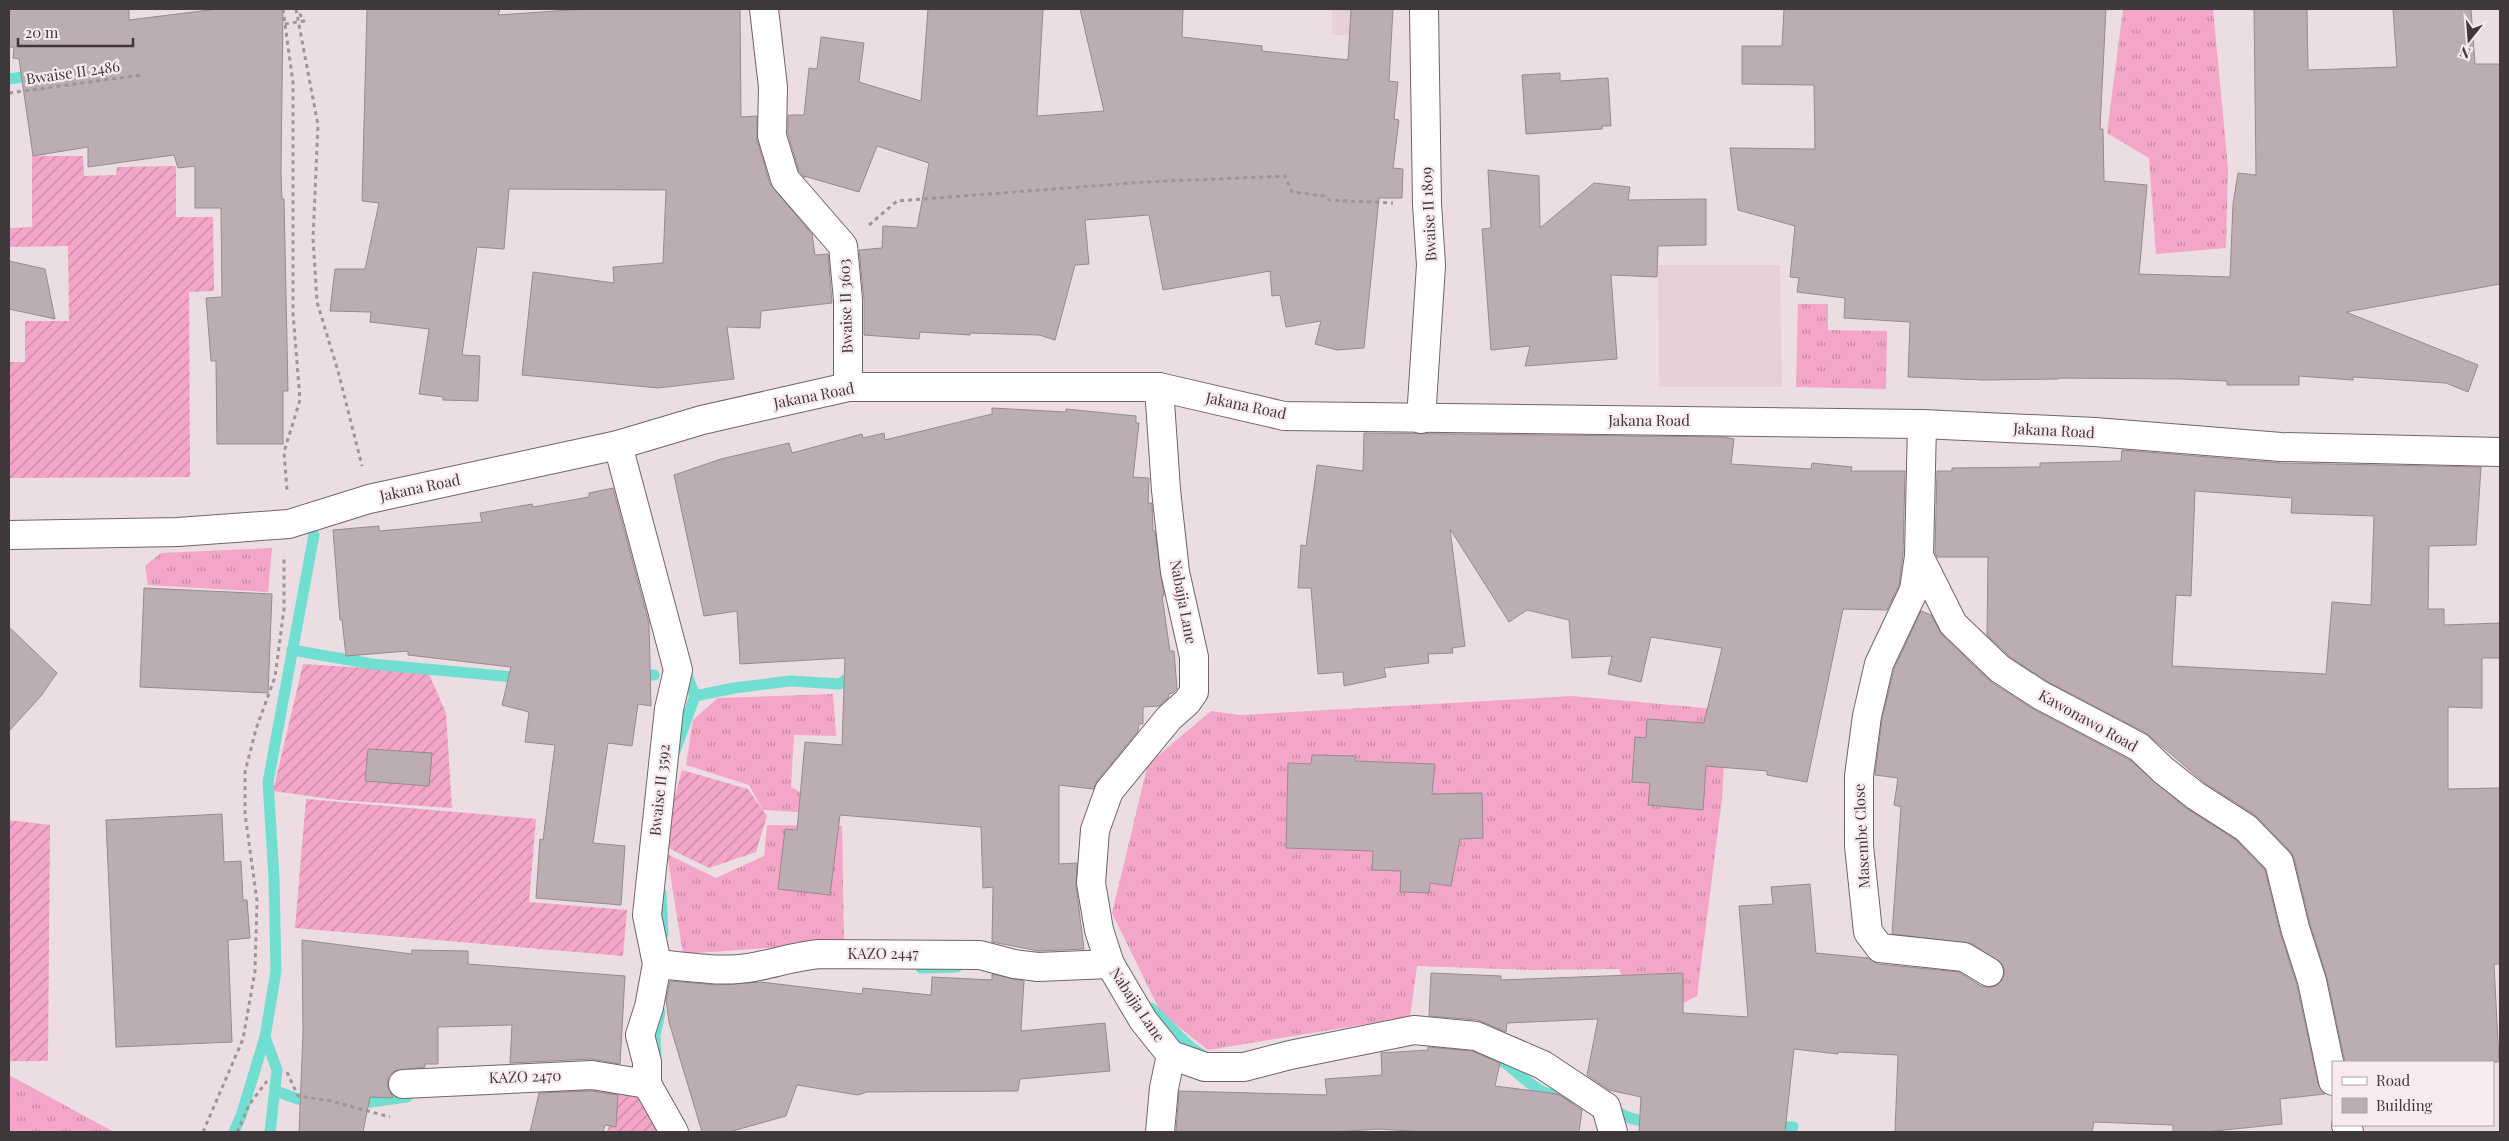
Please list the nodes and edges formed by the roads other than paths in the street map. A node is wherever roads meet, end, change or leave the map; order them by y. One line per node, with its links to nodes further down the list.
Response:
1 (764, 9): 3 (street, Bwaise II 3603)
2 (1424, 9): 5 (street, Bwaise II 1809)
3 (848, 387): 4 (street, Jakana Road); 7 (street, Jakana Road)
4 (1159, 387): 5 (street, Jakana Road); 12 (street, Nabajja Lane)
5 (1422, 419): 6 (street, Jakana Road)
6 (1922, 424): 8 (street, Jakana Road); 10 (street, Kawonawo Road)
7 (618, 445): 9 (street, Jakana Road); 11 (street, Bwaise II 3592)
8 (2500, 452)
9 (9, 535)
10 (1919, 556): 13 (street, Masembe Close); 15 (street, Kawonawo Road)
11 (657, 964): 12 (street, KAZO 2447); 17 (street, Bwaise II 3592)
12 (1110, 964): 14 (street, Nabajja Lane)
13 (1989, 972)
14 (1171, 1055): 19 (street); 20 (street, Nabajja Lane)
15 (2332, 1076)
16 (403, 1084): 17 (street, KAZO 2470)
17 (647, 1084): 18 (street, Bwaise II 3592)
18 (674, 1132)
19 (1160, 1132)
20 (1613, 1132)

